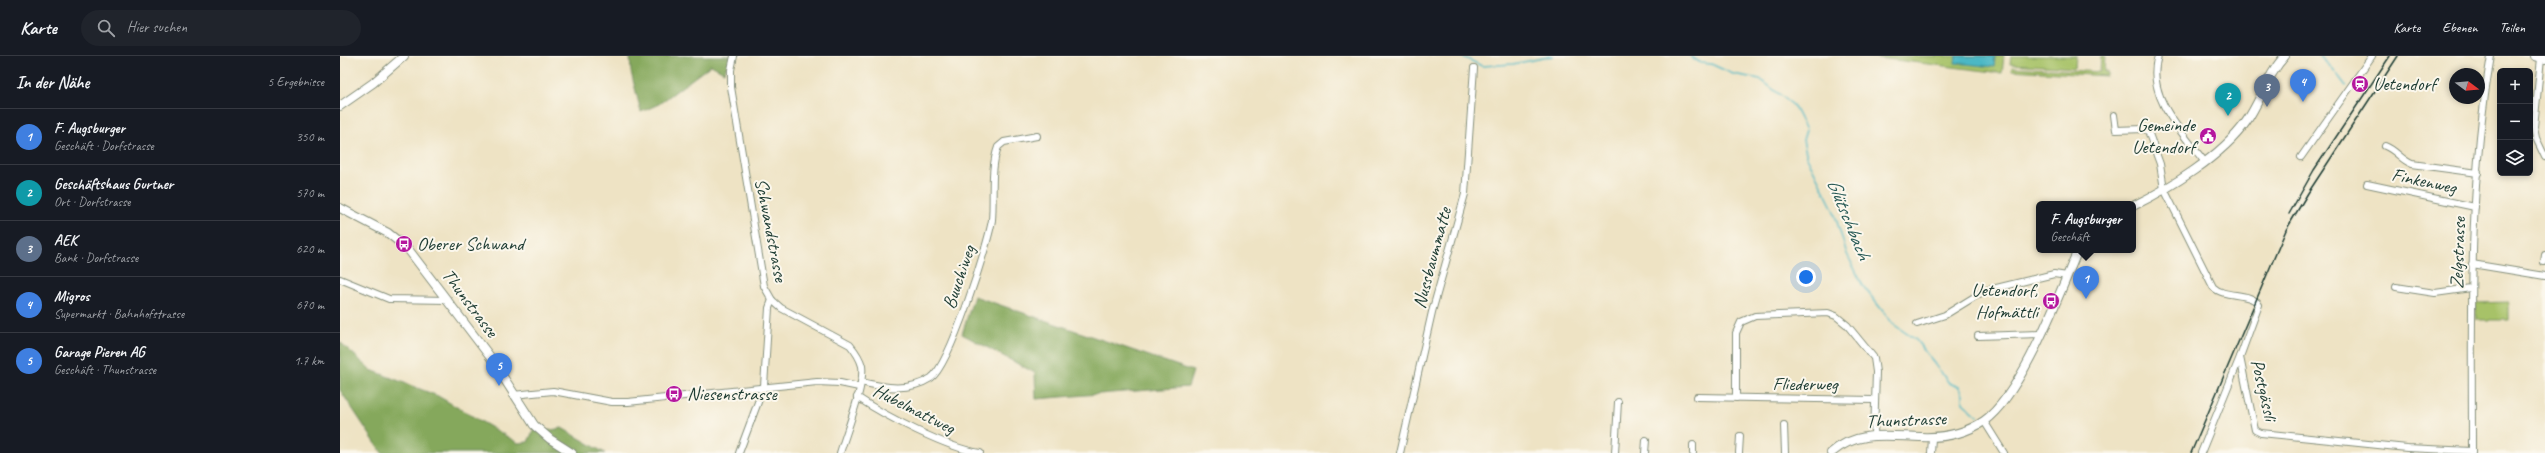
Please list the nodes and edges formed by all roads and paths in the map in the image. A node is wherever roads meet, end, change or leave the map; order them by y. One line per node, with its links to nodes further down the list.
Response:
1 (404, 56): 9 (main road)
2 (734, 56): 32 (street, Schwandstrasse)
3 (2158, 56): 15 (street)
4 (2285, 56): 15 (main road)
5 (2372, 56): 13 (street)
6 (2491, 56): 16 (street, Zelgstrasse)
7 (2540, 58): 14 (street)
8 (1474, 68): 57 (street, Nussbaummatte)
9 (340, 106)
10 (2114, 115): 18 (street)
11 (1037, 136): 37 (street, Buuchiweg)
12 (2385, 146): 16 (street)
13 (2301, 157)
14 (2545, 157)
15 (2204, 161): 18 (main road)
16 (2478, 173): 20 (street, Zelgstrasse)
17 (2367, 184): 20 (street, Finkenweg)
18 (2164, 189): 19 (main road); 36 (street, Postgässli)
19 (2136, 204)
20 (2475, 207): 25 (street, Zelgstrasse)
21 (340, 208): 31 (main road, Thunstrasse)
22 (2077, 253): 26 (main road, Thunstrasse)
23 (2545, 254): 24 (street)
24 (2544, 262)
25 (2472, 264): 27 (street); 30 (street, Zelgstrasse)
26 (2067, 276): 33 (street); 34 (main road, Thunstrasse)
27 (2545, 276)
28 (340, 279): 31 (street)
29 (2396, 287): 30 (street)
30 (2471, 288): 52 (street, Zelgstrasse)
31 (448, 300): 39 (main road, Thunstrasse)
32 (772, 300): 37 (street, Schwandstrasse); 38 (street)
33 (1917, 324)
34 (2041, 334): 35 (street); 45 (main road, Thunstrasse)
35 (1978, 336)
36 (2240, 357): 52 (street, Postgässli); 66 (street)
37 (860, 385): 38 (street); 40 (street, Schwandstrasse)
38 (764, 386): 39 (street); 54 (street)
39 (514, 394): 53 (main road, Thunstrasse)
40 (857, 397): 55 (street, Schwandstrasse); 56 (street, Hubelmattweg)
41 (1697, 397): 42 (street, Fliederweg)
42 (1736, 398): 43 (street, Fliederweg); 43 (street)
43 (1874, 400): 47 (street)
44 (1618, 402): 58 (street)
45 (1984, 421): 49 (main road, Thunstrasse); 65 (street)
46 (1784, 425): 62 (street)
47 (1874, 435): 49 (main road, Thunstrasse); 63 (main road, Thunstrasse)
48 (1740, 436): 61 (street)
49 (1932, 438): 64 (street)
50 (1646, 440): 59 (street)
51 (1693, 445): 60 (street)
52 (2472, 452)
53 (572, 453)
54 (739, 453)
55 (840, 453)
56 (980, 453)
57 (1400, 453)
58 (1615, 453)
59 (1645, 453)
60 (1693, 453)
61 (1739, 453)
62 (1784, 453)
63 (1831, 453)
64 (1931, 453)
65 (2004, 453)
66 (2201, 453)

